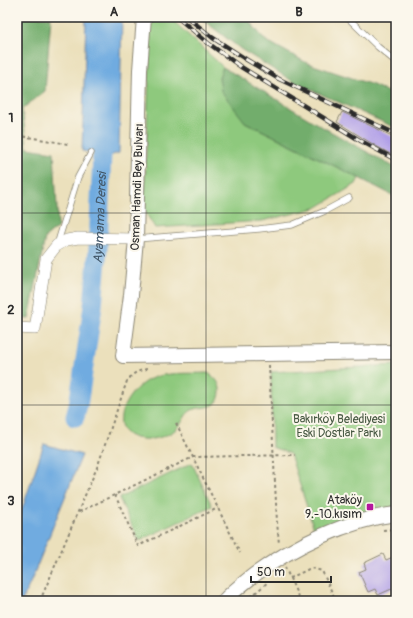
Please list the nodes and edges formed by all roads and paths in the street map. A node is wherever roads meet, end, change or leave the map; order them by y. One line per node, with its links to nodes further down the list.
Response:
1 (144, 17): 8 (street, Osman Hamdi Bey Bulvarı)
2 (347, 17): 3 (lane)
3 (396, 62)
4 (17, 136): 5 (path)
5 (68, 144)
6 (91, 153): 9 (lane)
7 (349, 198): 8 (lane)
8 (130, 239): 9 (street); 11 (street, Osman Hamdi Bey Bulvarı)
9 (57, 245): 10 (street)
10 (17, 328)
11 (396, 352)
12 (268, 365): 15 (path)
13 (127, 381): 20 (path)
14 (176, 423): 17 (path)
15 (273, 455): 16 (path); 17 (path); 25 (path)
16 (295, 455)
17 (193, 457): 18 (path); 19 (path)
18 (115, 495): 19 (path); 20 (path)
19 (218, 508): 24 (path)
20 (78, 513): 27 (path)
21 (396, 514): 25 (street)
22 (396, 529): 23 (path)
23 (382, 530)
24 (240, 553)
25 (281, 558): 28 (street)
26 (268, 581): 29 (path)
27 (40, 601)
28 (224, 601)
29 (246, 601)
30 (300, 601): 31 (path)
31 (336, 601)

